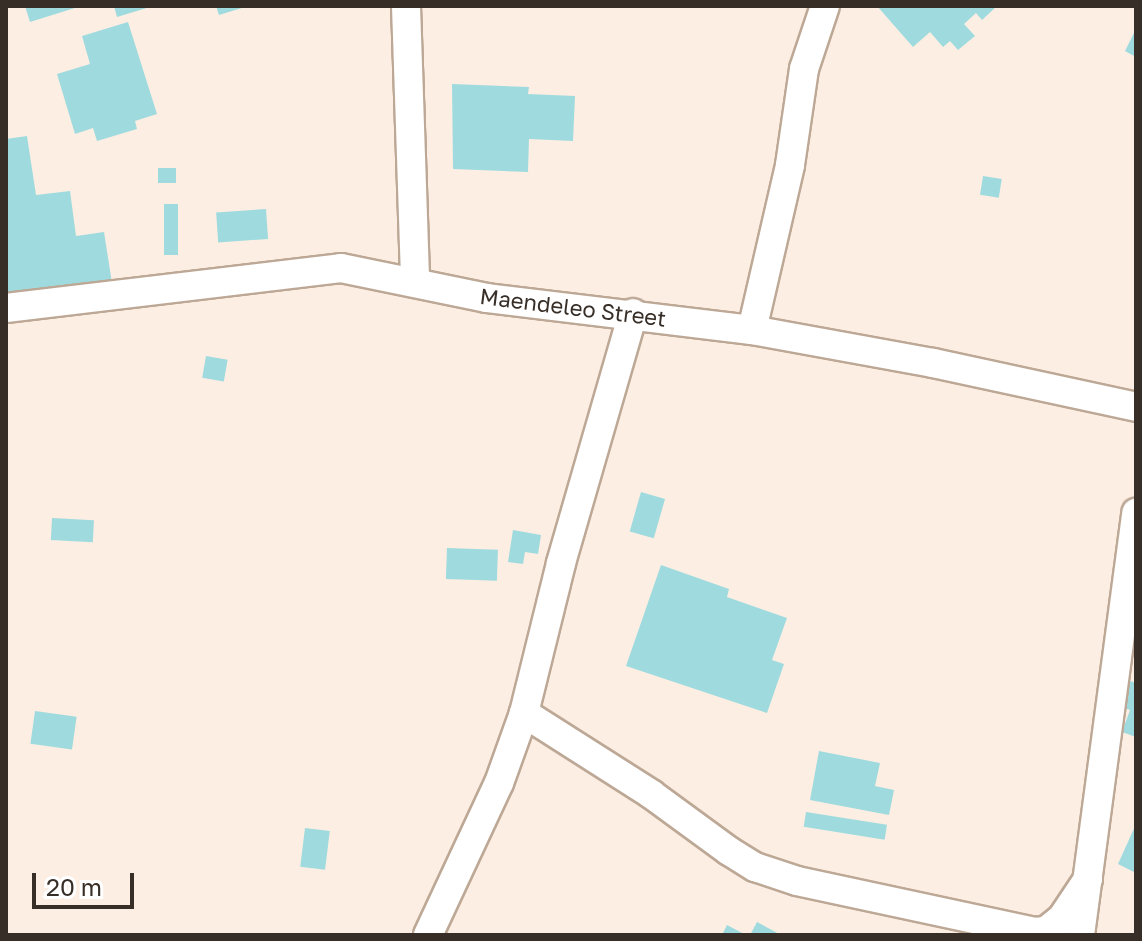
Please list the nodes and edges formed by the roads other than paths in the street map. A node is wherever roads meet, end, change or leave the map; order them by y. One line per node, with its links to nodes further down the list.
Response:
1 (406, 6): 3 (street)
2 (825, 6): 6 (street)
3 (415, 281): 4 (street, Maendeleo Street); 5 (street, Maendeleo Street)
4 (6, 308)
5 (633, 313): 6 (street, Maendeleo Street); 9 (street)
6 (752, 330): 7 (street, Maendeleo Street)
7 (1136, 407)
8 (1136, 513): 10 (street)
9 (524, 713): 10 (street); 11 (street)
10 (1088, 879): 12 (street)
11 (428, 935)
12 (1080, 935)

